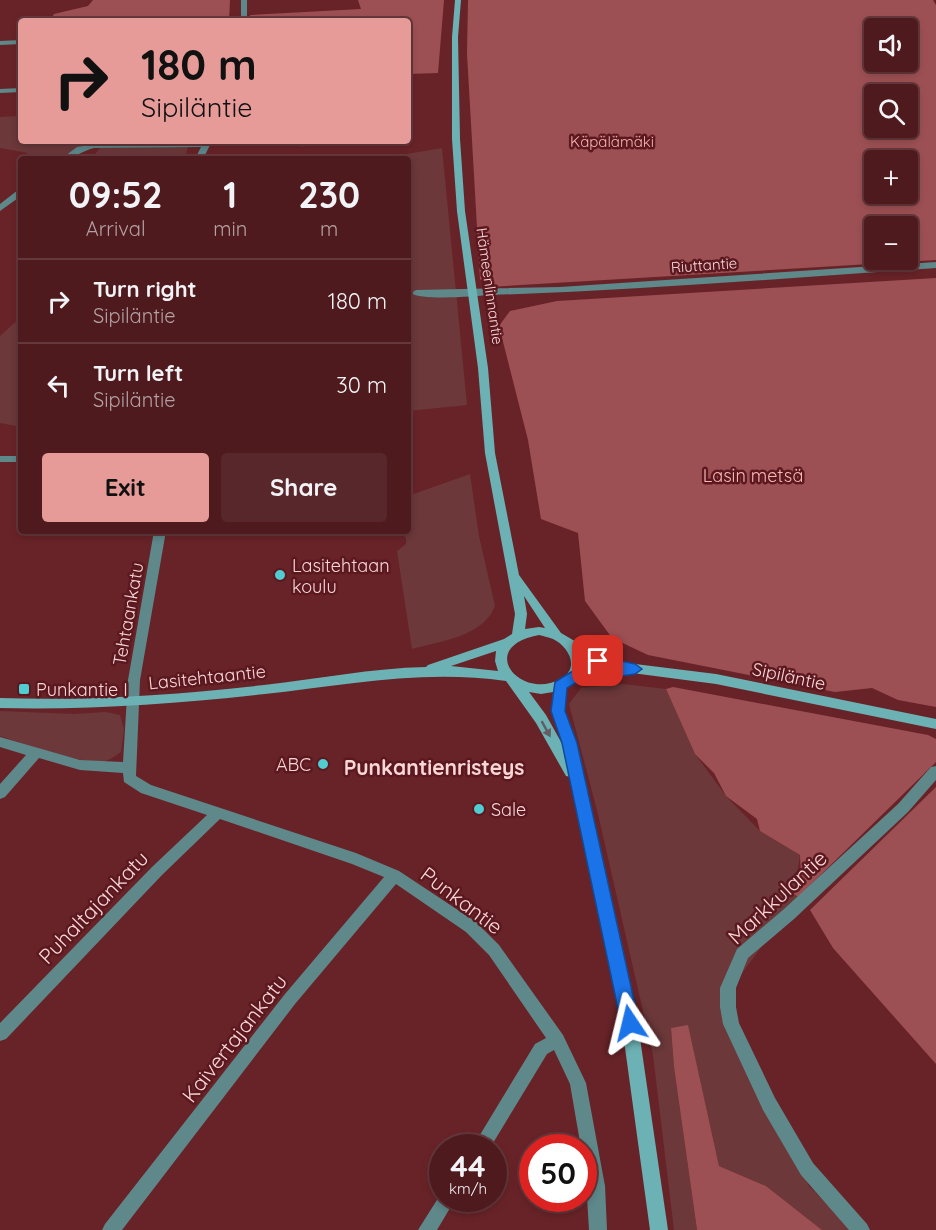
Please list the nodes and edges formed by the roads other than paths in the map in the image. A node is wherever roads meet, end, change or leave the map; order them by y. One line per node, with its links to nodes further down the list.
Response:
1 (244, 0): 3 (street)
2 (458, 0): 14 (main road, Hämeenlinnantie)
3 (244, 18)
4 (18, 42): 5 (street)
5 (0, 43)
6 (18, 90): 7 (street)
7 (0, 91)
8 (169, 144): 9 (street)
9 (70, 156)
10 (18, 194): 11 (street)
11 (0, 208)
12 (936, 265): 14 (street, Riuttantie)
13 (416, 292): 14 (street, Riuttantie)
14 (473, 293): 18 (main road, Hämeenlinnantie)
15 (0, 459): 16 (street)
16 (18, 459)
17 (159, 534): 28 (street, Tehtaankatu)
18 (515, 574): 19 (main road, Hämeenlinnantie); 20 (main road, Hämeenlinnantie)
19 (556, 634): 20 (main road); 22 (main road)
20 (518, 635): 21 (main road)
21 (506, 643): 24 (main road, Lasitehtaantie); 25 (main road)
22 (572, 644): 23 (main road, Sipiläntie); 26 (main road)
23 (635, 669): 26 (main road, Sipiläntie); 29 (main road, Sipiläntie)
24 (416, 673): 25 (main road, Lasitehtaantie); 28 (main road, Lasitehtaantie)
25 (511, 679): 26 (main road); 34 (main road, one-way to 34)
26 (566, 682): 34 (main road)
27 (0, 703): 28 (main road, Lasitehtaantie)
28 (134, 703): 32 (street)
29 (936, 724)
30 (0, 742): 31 (street)
31 (35, 754): 32 (street); 35 (street)
32 (127, 768): 36 (street, Punkantie)
33 (936, 771): 46 (street, Markkulantie)
34 (576, 781): 45 (main road)
35 (0, 793)
36 (219, 812): 37 (street, Punkantie); 38 (street, Puhaltajankatu)
37 (394, 875): 39 (street, Punkantie); 42 (street, Kaivertajankatu)
38 (0, 1034)
39 (557, 1040): 40 (street); 44 (street, Punkantie)
40 (489, 1134)
41 (439, 1212): 43 (street)
42 (111, 1230)
43 (427, 1230)
44 (598, 1230)
45 (658, 1230)
46 (861, 1230)

